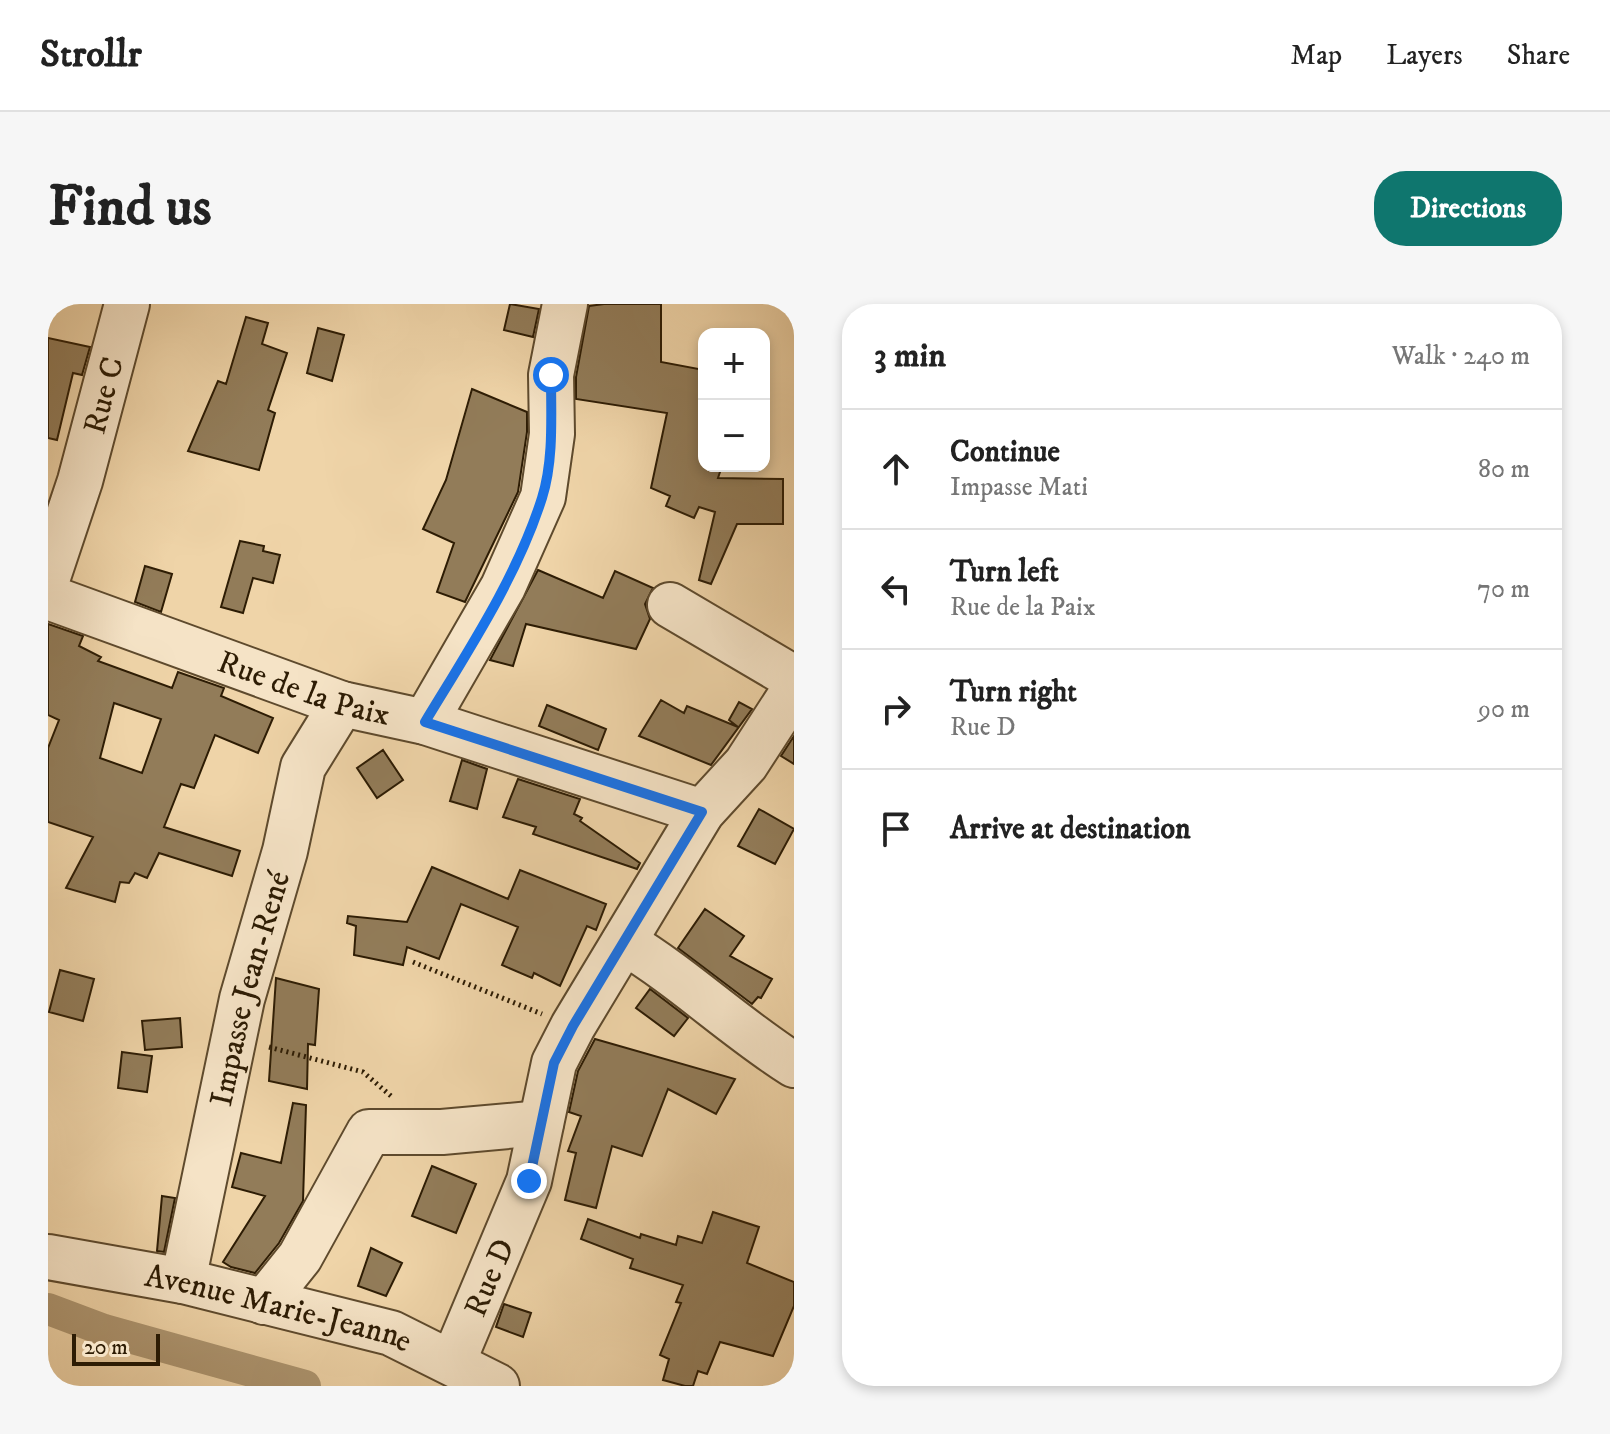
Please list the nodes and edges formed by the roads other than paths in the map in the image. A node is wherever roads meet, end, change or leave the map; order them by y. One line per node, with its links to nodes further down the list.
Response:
1 (127, 304): 3 (street, Rue C)
2 (565, 304): 9 (street)
3 (48, 577)
4 (48, 597): 8 (street, Rue de la Paix)
5 (670, 605): 6 (street)
6 (794, 678)
7 (794, 690): 10 (street, Rue D)
8 (342, 704): 9 (street, Rue de la Paix); 15 (street, Impasse Jean-René)
9 (425, 722): 10 (street, Rue de la Paix)
10 (702, 812): 11 (street, Rue D)
11 (624, 942): 12 (street); 13 (street, Rue D)
12 (794, 1065)
13 (541, 1123): 16 (street); 17 (street, Rue D)
14 (48, 1257): 15 (street, Avenue Marie-Jeanne)
15 (183, 1281): 16 (street, Avenue Marie-Jeanne)
16 (264, 1302): 17 (street, Avenue Marie-Jeanne)
17 (453, 1362): 18 (street, Avenue Marie-Jeanne)
18 (497, 1386)

